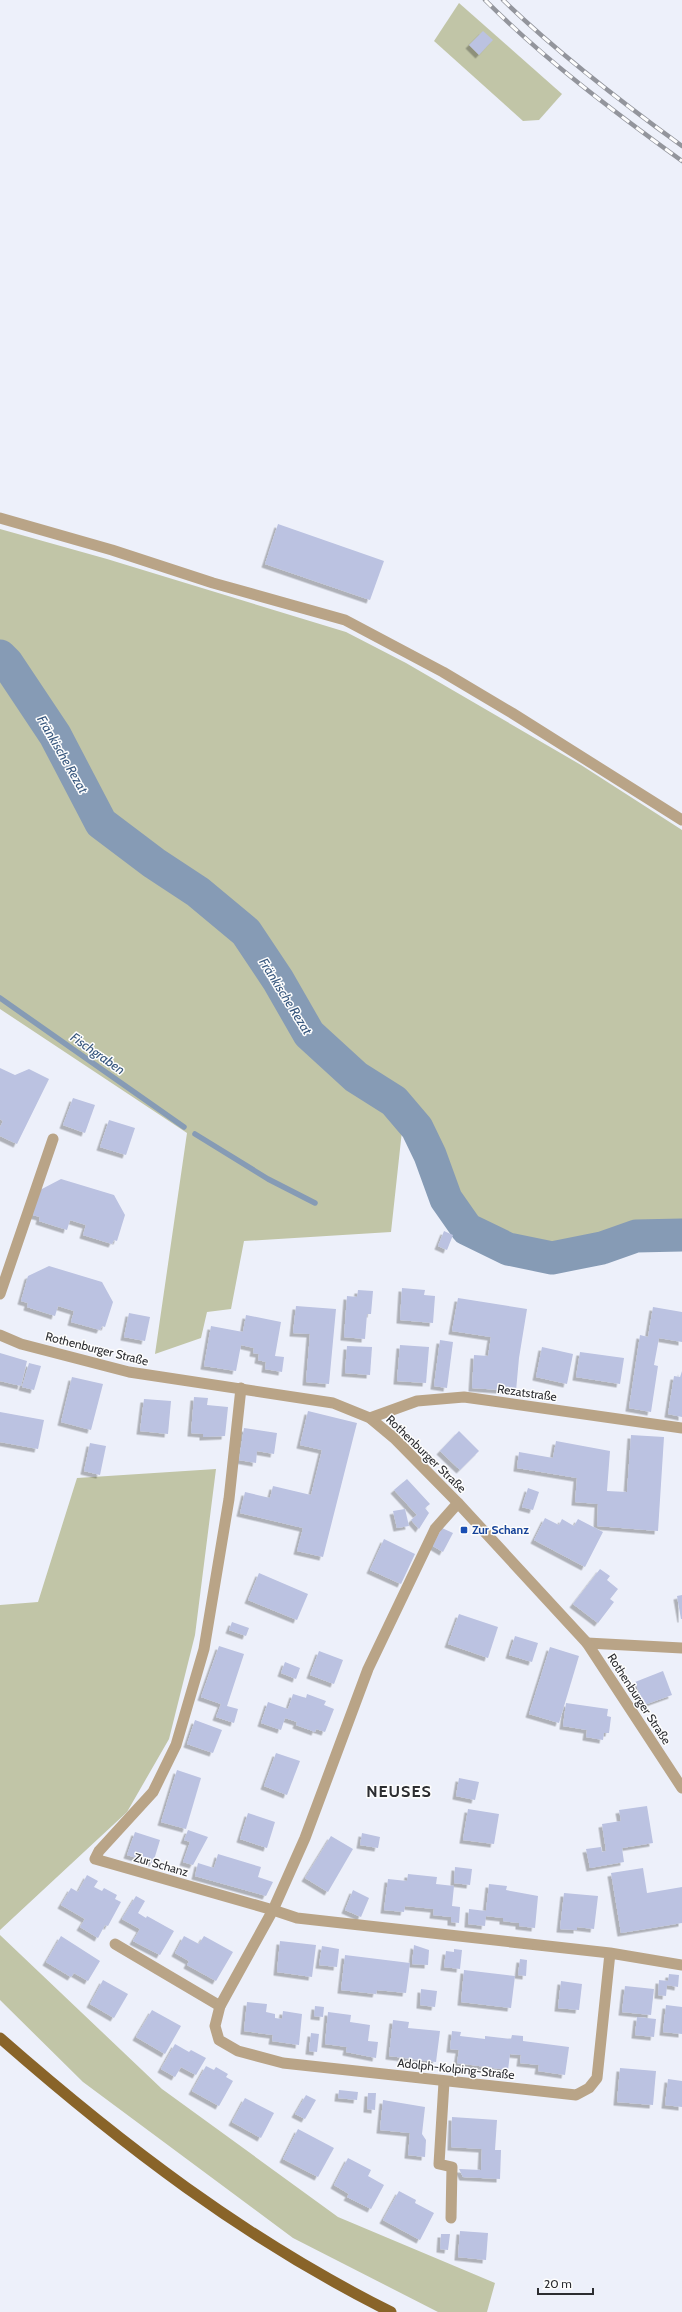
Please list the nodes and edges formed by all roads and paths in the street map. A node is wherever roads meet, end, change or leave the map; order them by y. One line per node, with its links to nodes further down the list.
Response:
1 (0, 518): 2 (street)
2 (682, 820)
3 (54, 1139): 4 (street)
4 (0, 1294)
5 (0, 1335): 6 (street, Rothenburger Straße)
6 (241, 1388): 7 (street, Rothenburger Straße); 13 (street, Zur Schanz)
7 (370, 1418): 8 (street, Rezatstraße); 9 (street, Rothenburger Straße)
8 (682, 1428)
9 (458, 1503): 10 (street, Rothenburger Straße); 13 (street)
10 (587, 1643): 11 (street); 12 (street, Rothenburger Straße)
11 (682, 1648)
12 (682, 1788)
13 (273, 1910): 15 (street); 17 (street, Adolph-Kolping-Straße)
14 (115, 1944): 17 (street)
15 (610, 1953): 16 (street); 19 (street, Adolph-Kolping-Straße)
16 (682, 1965)
17 (220, 2006): 19 (street, Adolph-Kolping-Straße)
18 (0, 2038): 21 (main road)
19 (444, 2082): 20 (street)
20 (451, 2218)
21 (391, 2312)

